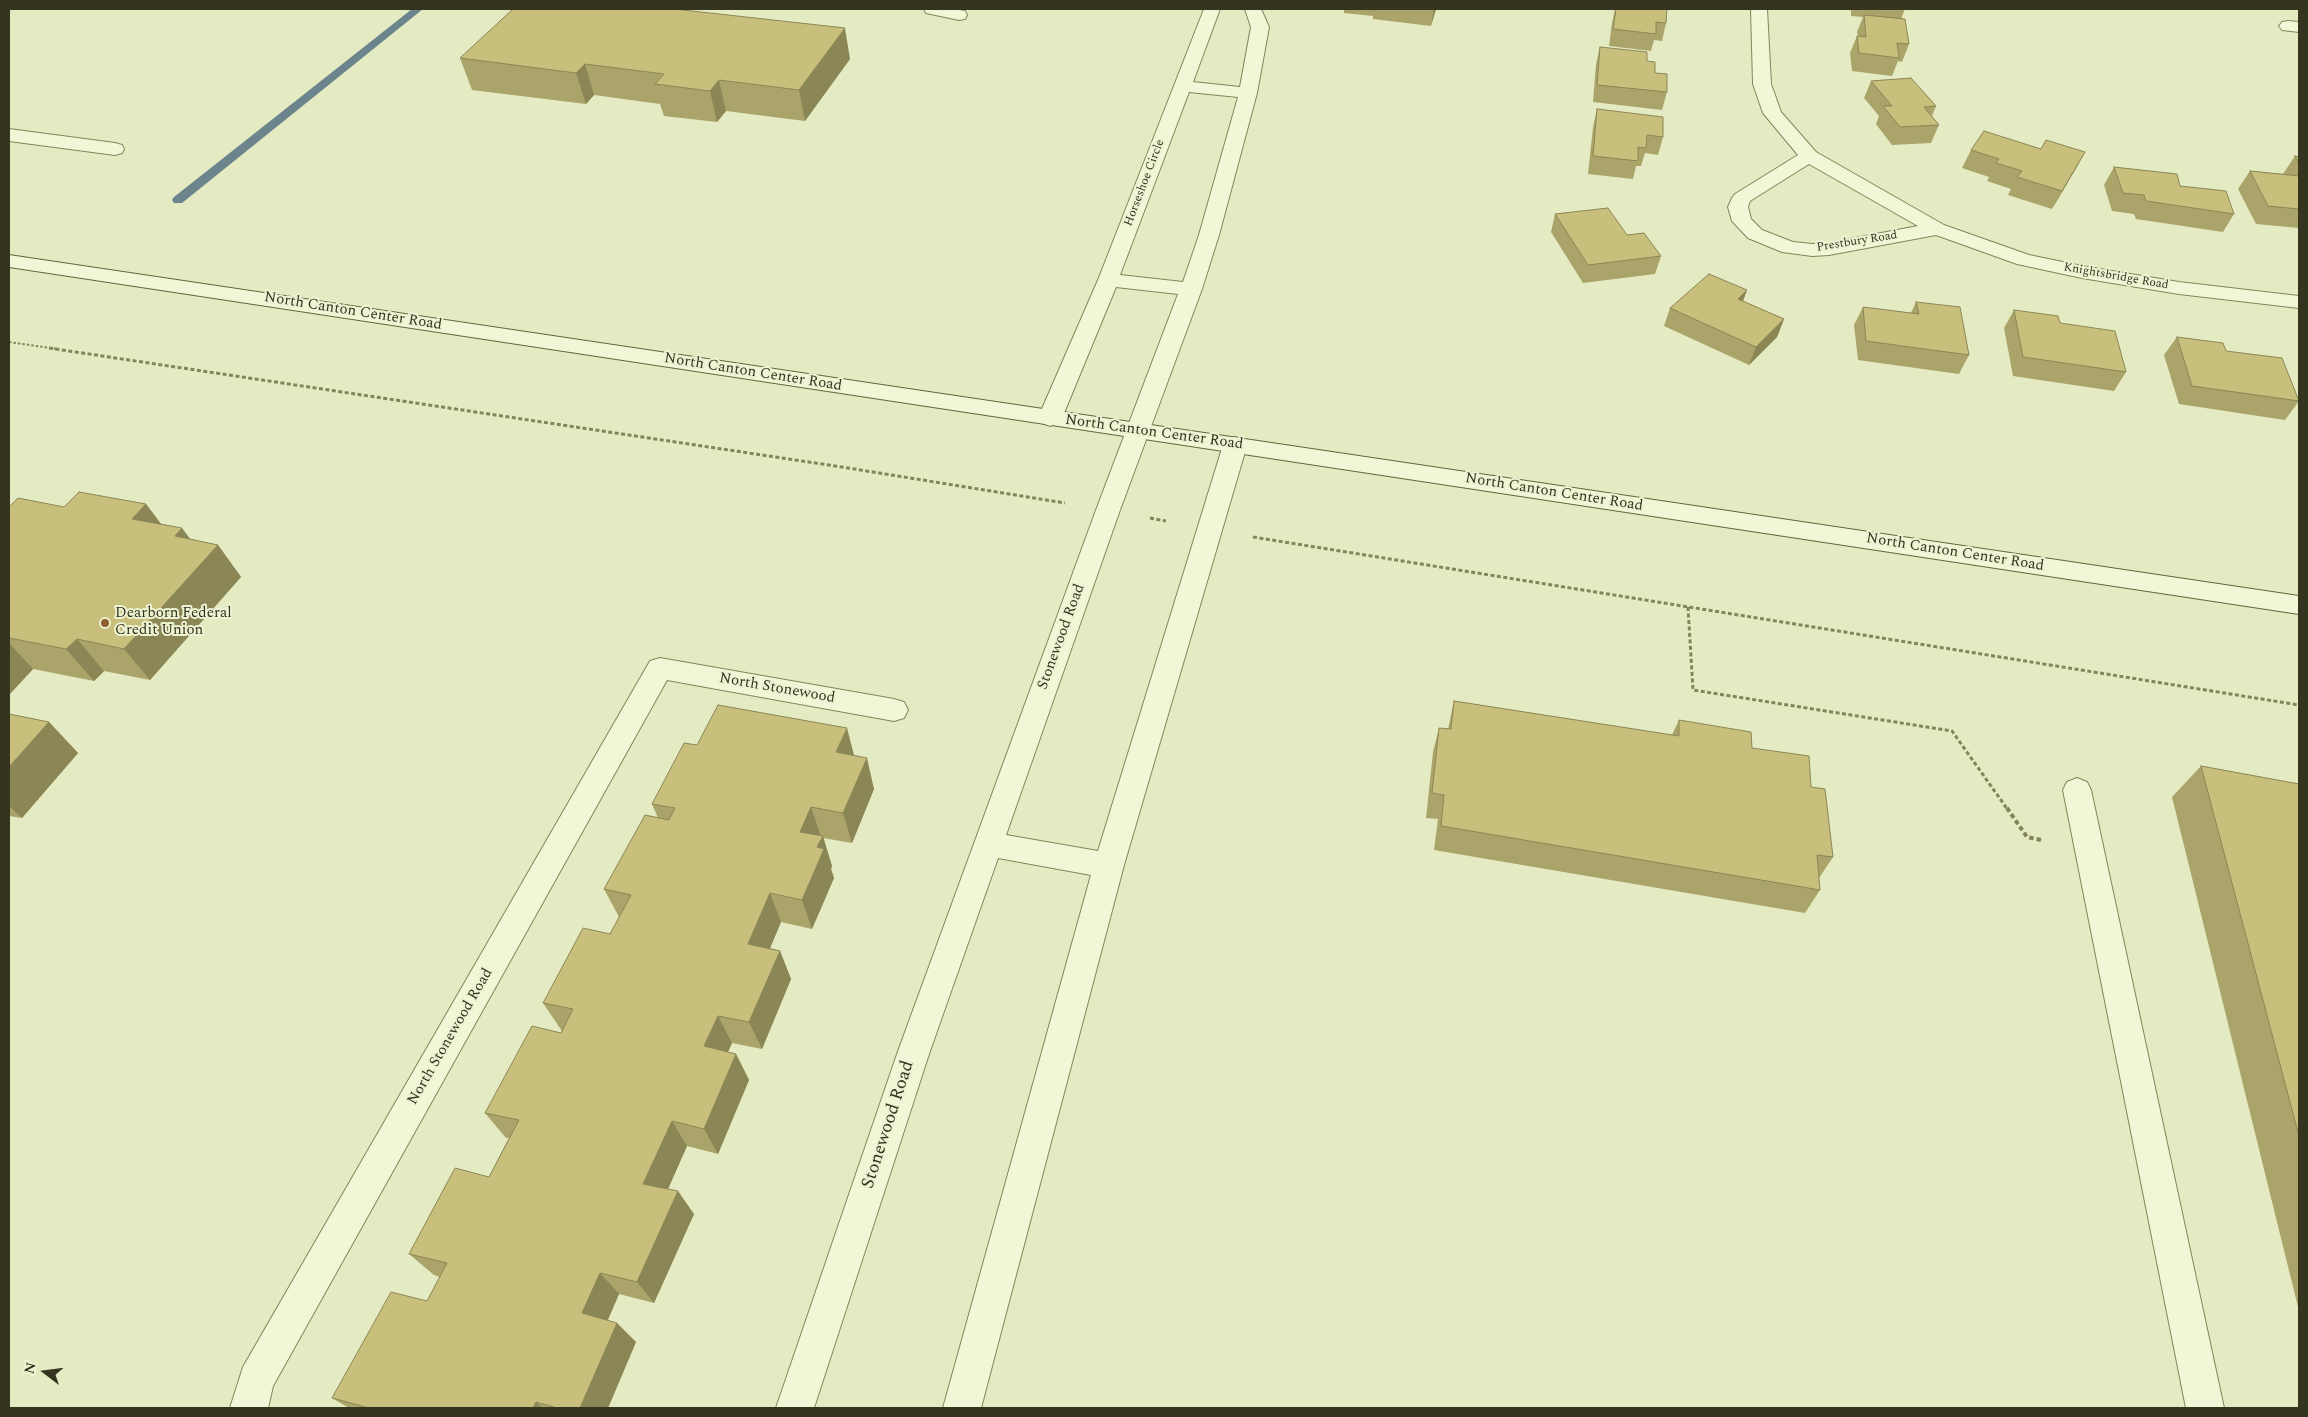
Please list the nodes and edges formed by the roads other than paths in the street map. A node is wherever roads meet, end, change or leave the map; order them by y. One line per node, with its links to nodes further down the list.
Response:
1 (932, 9): 5 (street)
2 (1212, 9): 6 (street, Horseshoe Circle)
3 (1253, 9): 7 (street)
4 (1758, 9): 10 (street, Prestbury Road)
5 (959, 15)
6 (1182, 86): 7 (street); 13 (street, Horseshoe Circle)
7 (1248, 93): 14 (street)
8 (9, 135): 9 (street)
9 (115, 150)
10 (1809, 156): 11 (street, Prestbury Road); 11 (street, Prestbury Road)
11 (1937, 228): 15 (street, Knightsbridge Road)
12 (9, 260): 16 (street, North Canton Center Road)
13 (1108, 280): 14 (street); 16 (street, Horseshoe Circle)
14 (1191, 289): 17 (street)
15 (2299, 302)
16 (1050, 418): 17 (street, North Canton Center Road)
17 (1136, 431): 18 (street, North Canton Center Road); 23 (street, Stonewood Road)
18 (1235, 445): 19 (street, North Canton Center Road); 24 (street)
19 (2299, 605)
20 (660, 668): 21 (street, North Stonewood); 25 (street, North Stonewood Road)
21 (894, 710)
22 (2077, 790): 28 (street)
23 (988, 844): 24 (street); 26 (street, Stonewood Road)
24 (1109, 865): 27 (street)
25 (249, 1408)
26 (795, 1408)
27 (962, 1408)
28 (2205, 1408)

